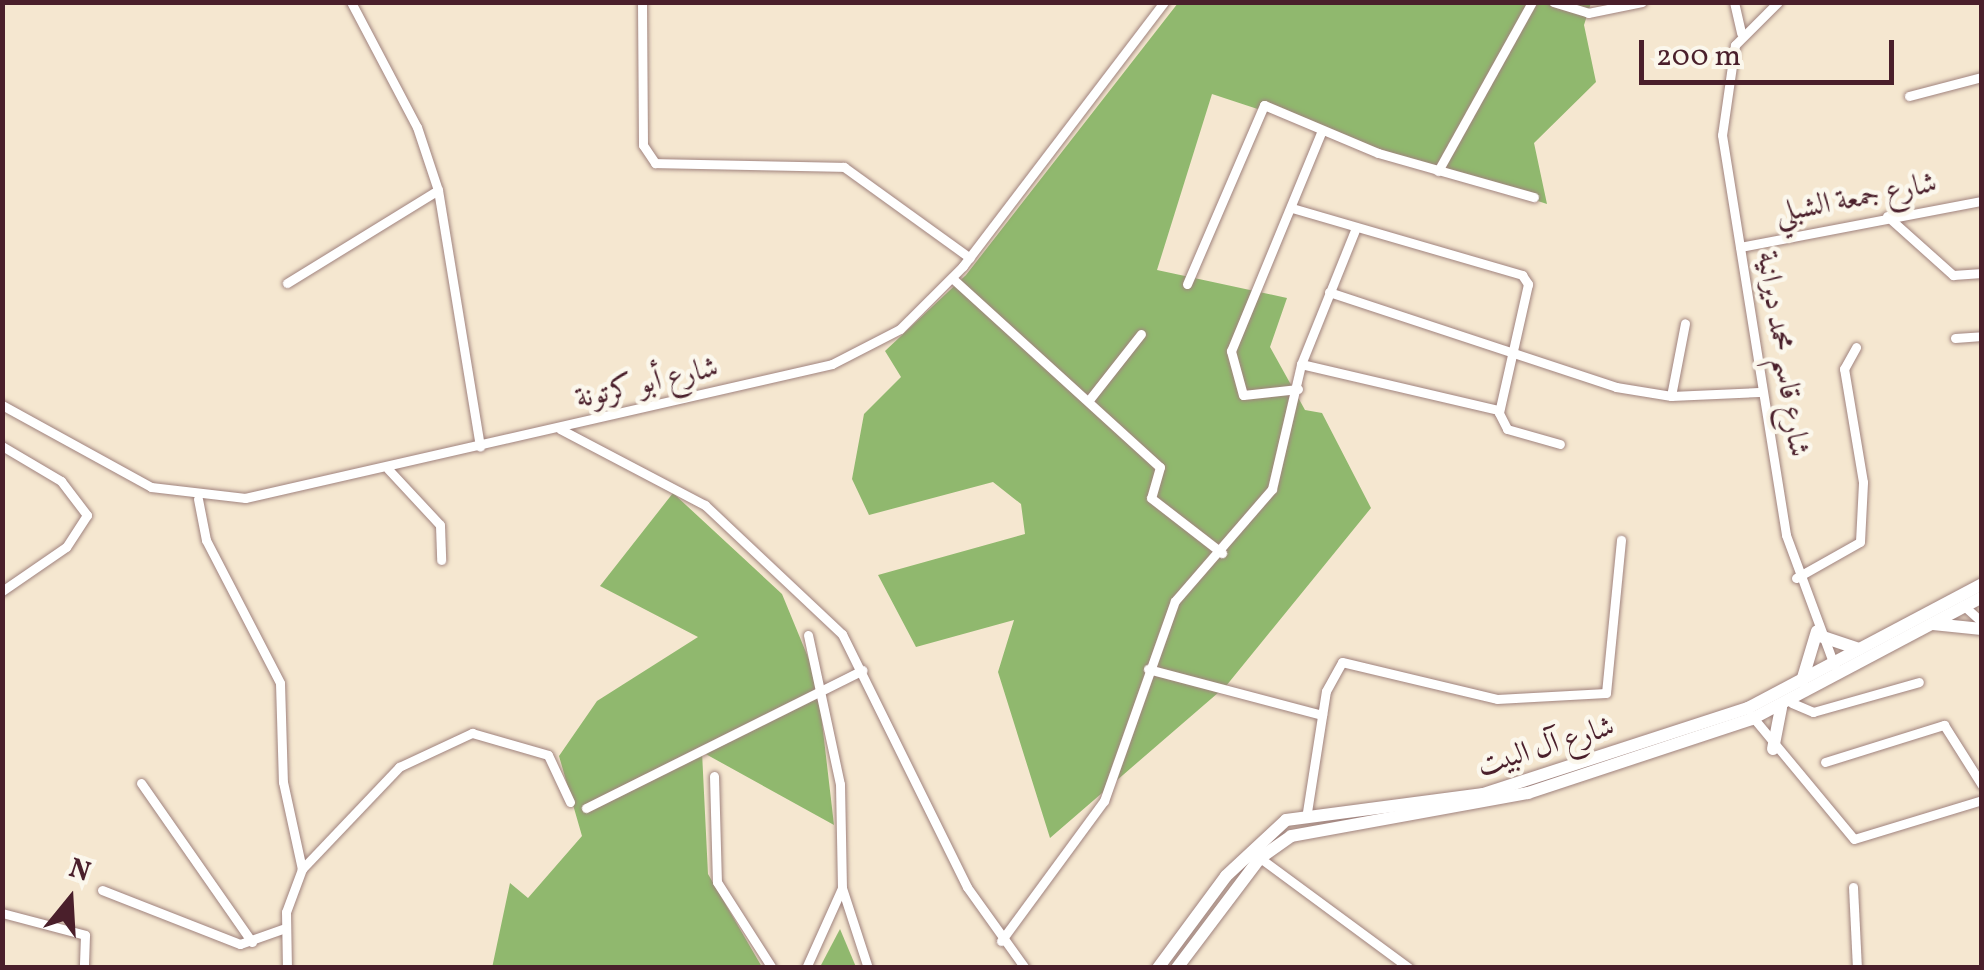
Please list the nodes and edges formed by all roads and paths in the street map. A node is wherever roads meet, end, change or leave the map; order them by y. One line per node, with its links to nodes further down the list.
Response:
1 (350, 2): 14 (street)
2 (642, 2): 21 (street)
3 (1164, 2): 21 (street, شارع أبو كرتونة)
4 (1532, 2): 13 (street)
5 (1553, 2): 6 (street)
6 (1642, 2)
7 (1734, 2): 9 (street)
8 (1778, 2): 9 (street)
9 (1741, 34): 20 (street, شارع قاسم محمد ديرانية)
10 (1982, 77): 11 (street)
11 (1909, 96)
12 (1322, 130): 13 (street); 17 (street); 25 (street)
13 (1438, 171): 15 (street)
14 (438, 190): 24 (street); 43 (street)
15 (1534, 197)
16 (1982, 201): 18 (street, شارع جمعة الشبلي)
17 (1292, 208): 19 (street); 34 (street)
18 (1887, 216): 20 (street, شارع جمعة الشبلي); 22 (street)
19 (1355, 230): 26 (street); 32 (street)
20 (1740, 247): 35 (street, شارع قاسم محمد ديرانية)
21 (970, 258): 23 (street, شارع أبو كرتونة)
22 (1982, 273)
23 (952, 278): 37 (street); 40 (street, شارع أبو كرتونة)
24 (288, 282)
25 (1187, 284)
26 (1329, 292): 32 (street); 33 (street)
27 (1685, 323): 36 (street)
28 (1140, 334): 37 (street)
29 (1982, 336): 30 (street)
30 (1955, 338)
31 (1856, 347): 49 (street)
32 (1517, 348): 36 (street); 39 (street)
33 (1301, 364): 34 (street); 39 (street)
34 (1298, 388): 47 (street)
35 (1759, 392): 36 (street); 49 (street, شارع قاسم محمد ديرانية)
36 (1671, 396)
37 (1089, 400): 47 (street)
38 (2, 405): 45 (street, شارع أبو كرتونة)
39 (1498, 410): 41 (street)
40 (560, 429): 43 (street, شارع أبو كرتونة); 60 (street)
41 (1560, 444)
42 (2, 446): 51 (street)
43 (480, 446): 44 (street, شارع أبو كرتونة)
44 (388, 469): 45 (street, شارع أبو كرتونة); 48 (street)
45 (198, 499): 77 (street)
46 (1621, 540): 66 (street)
47 (1222, 552): 58 (street)
48 (441, 560)
49 (1796, 578): 55 (street, شارع قاسم محمد ديرانية)
50 (1982, 584): 52 (street, شارع آل البيت)
51 (2, 591)
52 (1969, 600): 53 (street, شارع آل البيت); 54 (street); 57 (street, شارع آل البيت)
53 (1931, 624): 54 (street); 59 (street, شارع آل البيت)
54 (1982, 626)
55 (1818, 634): 57 (street); 59 (street, شارع قاسم محمد ديرانية); 61 (street)
56 (808, 636): 63 (street)
57 (1859, 649): 59 (street, شارع آل البيت)
58 (1148, 669): 66 (street); 83 (street)
59 (1837, 669): 61 (street, شارع آل البيت); 64 (street, شارع آل البيت)
60 (863, 670): 63 (street); 83 (street)
61 (1802, 682): 65 (street, شارع آل البيت)
62 (1919, 682): 64 (street)
63 (823, 692): 74 (street); 79 (street)
64 (1786, 706): 65 (street, شارع آل البيت); 67 (street)
65 (1750, 714): 67 (street); 75 (street, شارع آل البيت); 76 (street, شارع آل البيت)
66 (1322, 715): 75 (street)
67 (1773, 750): 72 (street)
68 (1825, 762): 71 (street)
69 (714, 776): 87 (street)
70 (142, 783): 84 (street)
71 (1982, 785)
72 (1982, 800)
73 (570, 802): 77 (street)
74 (586, 808)
75 (1307, 812): 91 (street, شارع آل البيت)
76 (1260, 858): 92 (street, شارع آل البيت); 93 (street)
77 (302, 869): 82 (street)
78 (1853, 887): 94 (street)
79 (842, 888): 88 (street); 89 (street)
80 (102, 890): 84 (street)
81 (2, 913): 85 (street)
82 (285, 928): 84 (street); 86 (street)
83 (1001, 941): 90 (street)
84 (252, 942)
85 (84, 968)
86 (287, 968)
87 (772, 968)
88 (806, 968)
89 (868, 968)
90 (1024, 968)
91 (1158, 968)
92 (1176, 968)
93 (1410, 968)
94 (1857, 968)

